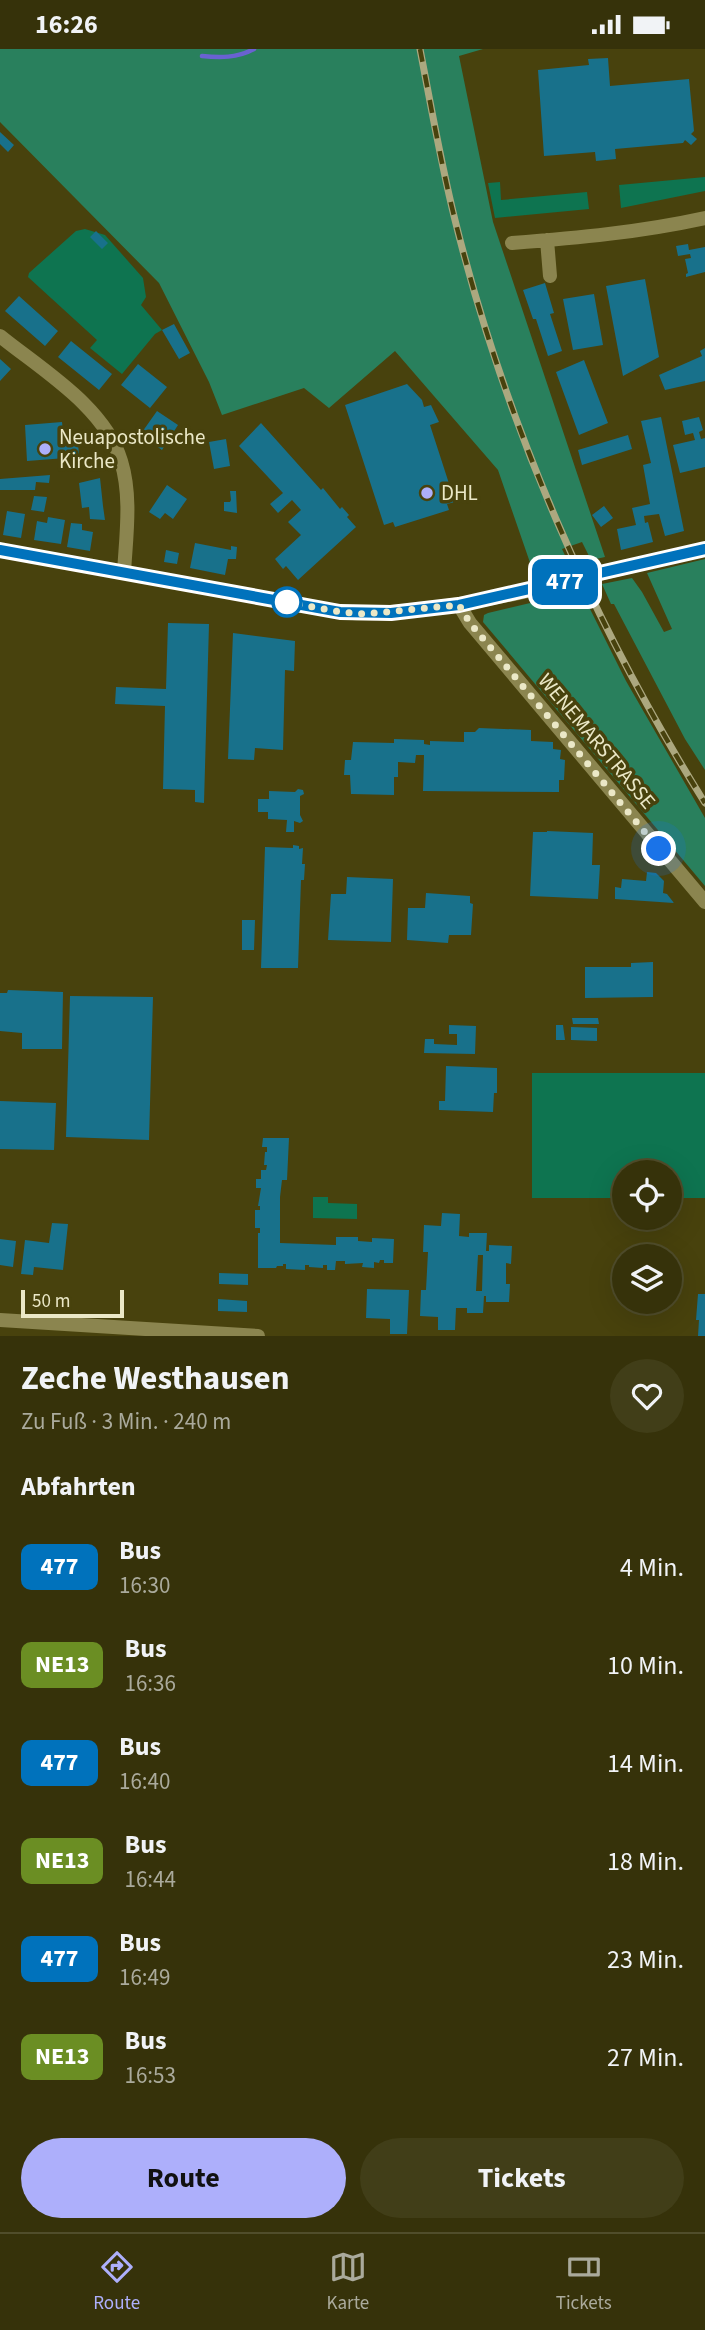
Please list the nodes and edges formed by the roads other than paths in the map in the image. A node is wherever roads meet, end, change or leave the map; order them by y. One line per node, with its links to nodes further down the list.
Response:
1 (705, 218): 2 (street)
2 (547, 240): 3 (street); 4 (street)
3 (512, 243)
4 (550, 276)
5 (0, 336): 8 (street)
6 (705, 549): 9 (street)
7 (0, 550): 8 (street)
8 (124, 573): 9 (street)
9 (459, 605): 10 (street, WENEMARSTRASSE)
10 (705, 902)
11 (0, 1320): 12 (street)
12 (258, 1336)

